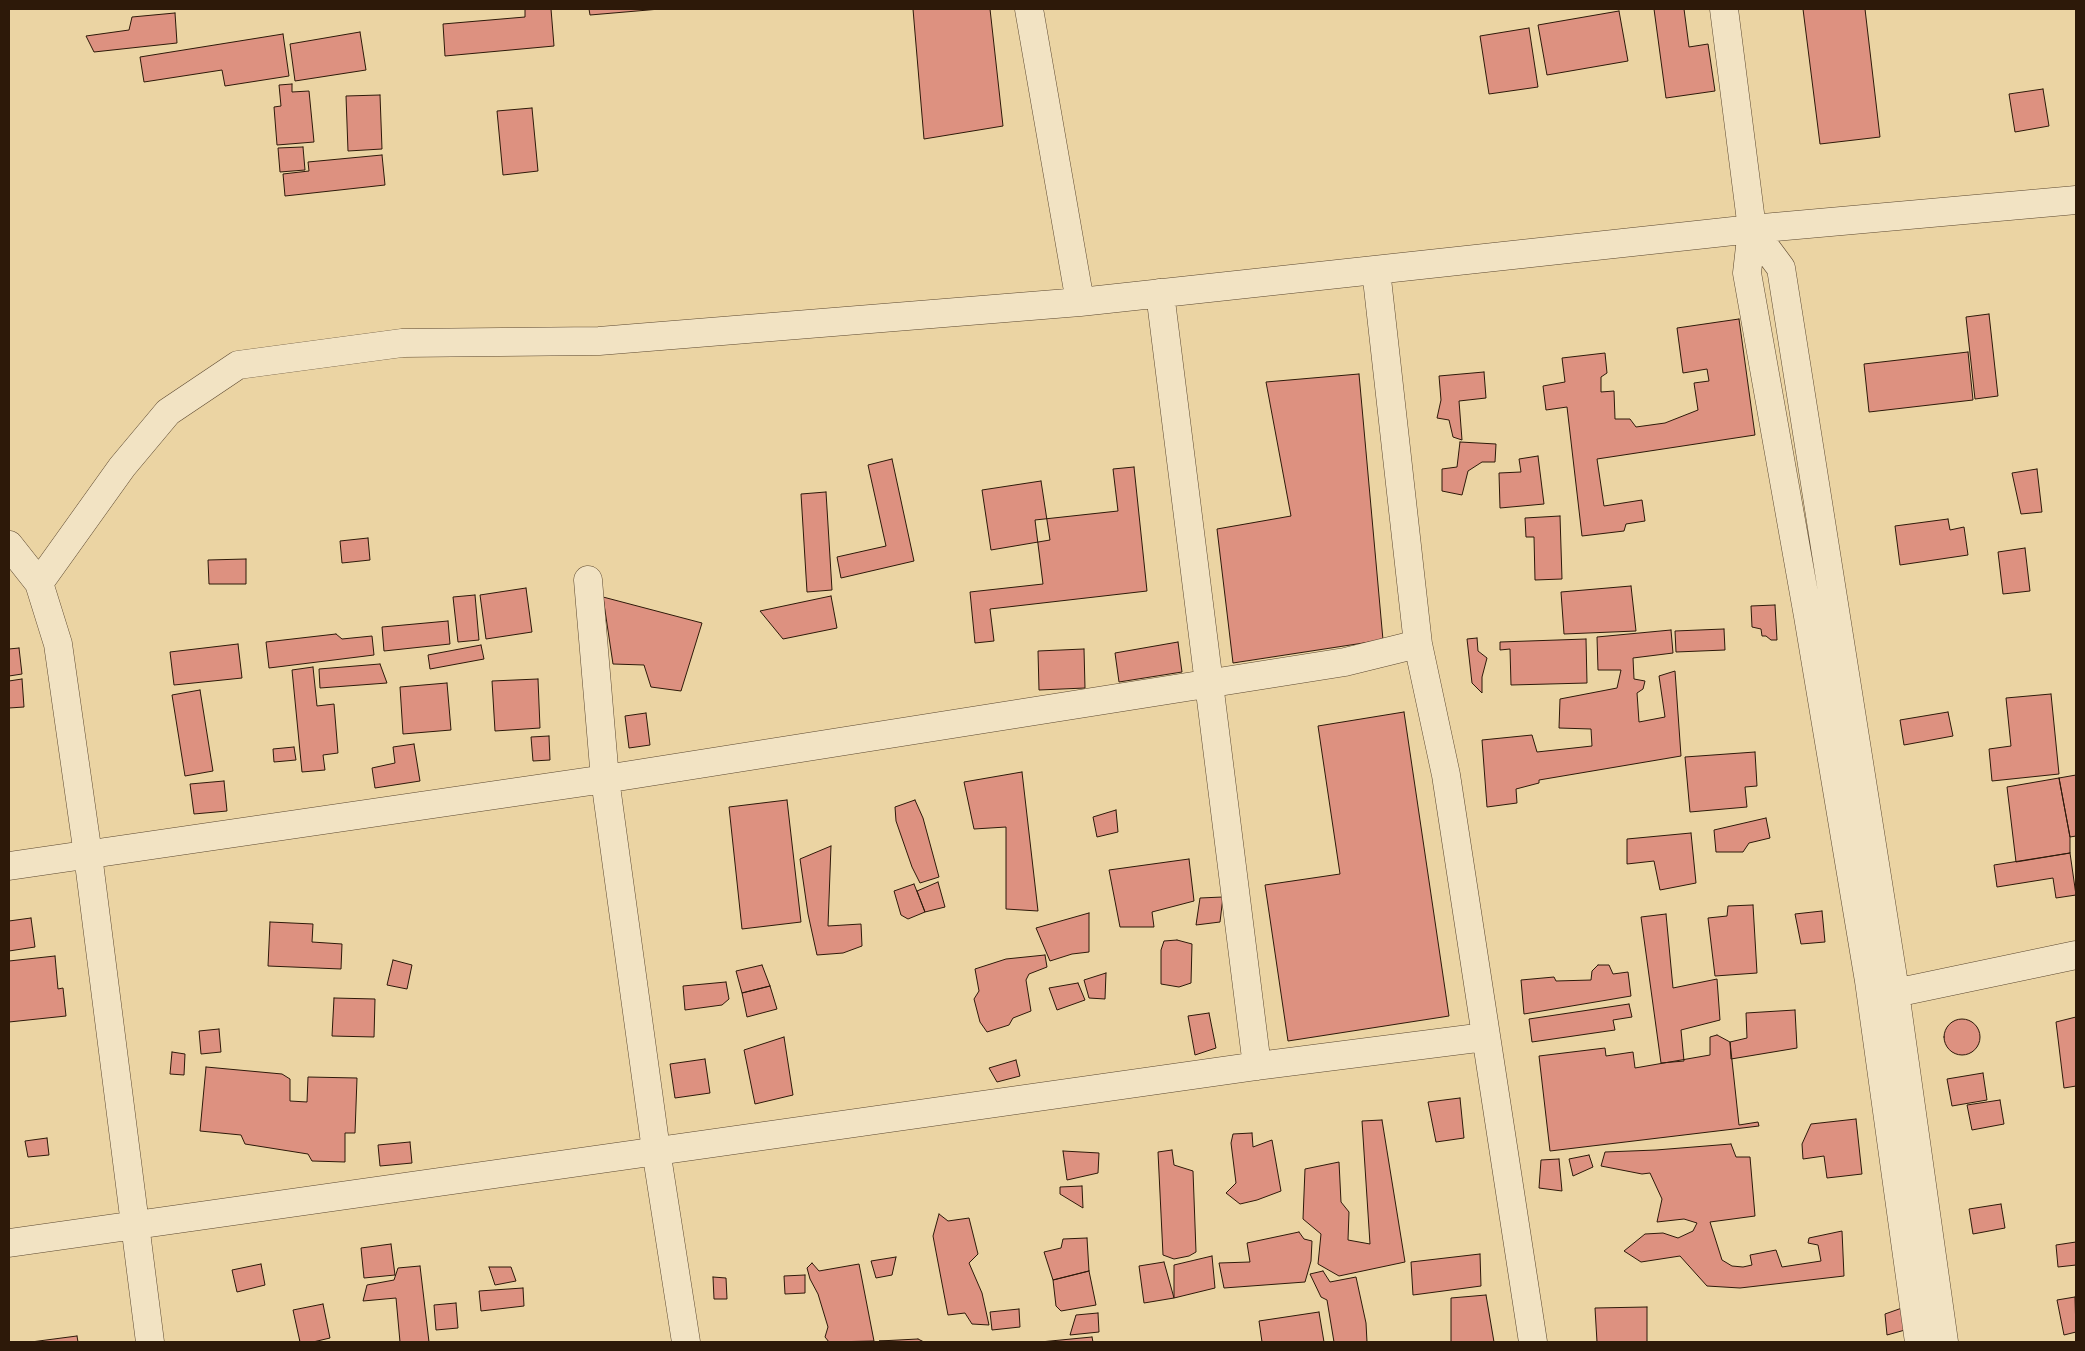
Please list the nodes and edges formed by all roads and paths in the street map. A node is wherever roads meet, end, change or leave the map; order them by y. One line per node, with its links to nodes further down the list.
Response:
1 (1029, 9): 7 (street)
2 (1724, 9): 4 (street)
3 (2076, 200): 4 (street)
4 (1752, 229): 5 (street); 17 (street); 26 (street)
5 (1376, 270): 6 (street); 11 (street)
6 (1160, 293): 7 (street); 12 (street)
7 (1080, 302): 10 (street)
8 (9, 544): 10 (street)
9 (588, 580): 13 (street)
10 (39, 583): 14 (street)
11 (1418, 644): 12 (street); 18 (street)
12 (1209, 683): 13 (street); 19 (street)
13 (605, 779): 14 (street); 20 (street)
14 (88, 855): 15 (street); 21 (street)
15 (9, 866)
16 (2076, 955): 17 (street)
17 (1895, 993): 27 (street)
18 (1485, 1037): 19 (street); 25 (street)
19 (1257, 1066): 20 (street)
20 (656, 1150): 21 (street); 24 (street)
21 (136, 1224): 22 (street); 23 (street)
22 (9, 1244)
23 (150, 1342)
24 (686, 1342)
25 (1533, 1342)
26 (1919, 1342)
27 (1944, 1342)

